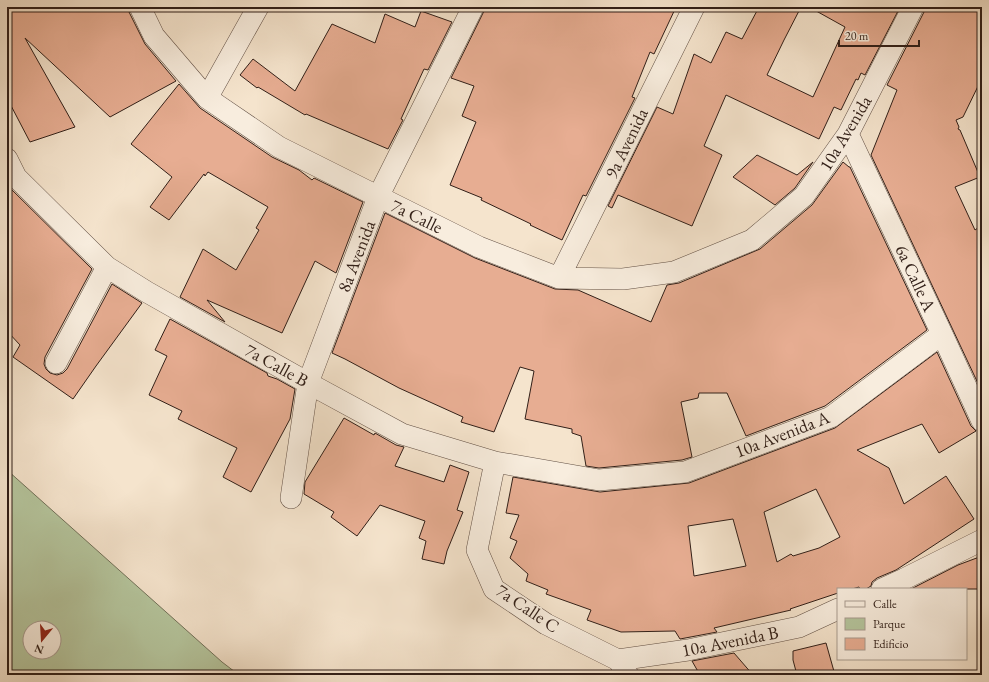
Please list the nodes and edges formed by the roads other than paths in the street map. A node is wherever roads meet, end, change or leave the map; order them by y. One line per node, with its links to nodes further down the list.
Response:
1 (140, 7): 6 (street, 7a Calle)
2 (258, 7): 6 (street)
3 (473, 7): 9 (street, 8a Avenida)
4 (694, 7): 12 (street, 9a Avenida)
5 (913, 7): 7 (street, 10a Avenida)
6 (207, 98): 9 (street, 7a Calle)
7 (848, 134): 10 (street, 10a Avenida); 13 (street, 6a Calle A)
8 (7, 158): 11 (street, 7a Calle B)
9 (378, 197): 12 (street, 7a Calle); 15 (street, 8a Avenida)
10 (752, 240): 12 (street, 7a Calle)
11 (107, 267): 14 (street); 15 (street, 7a Calle B)
12 (558, 278)
13 (942, 334): 16 (street, 6a Calle A); 18 (street, 10a Avenida A)
14 (56, 364)
15 (308, 383): 17 (street, 7a Calle B); 19 (street, 8a Avenida)
16 (982, 422)
17 (495, 462): 18 (street, 7a Calle B); 23 (street, 7a Calle C)
18 (599, 480)
19 (291, 498)
20 (982, 540): 21 (street)
21 (884, 588)
22 (837, 609): 23 (street, 10a Avenida B)
23 (623, 667)

